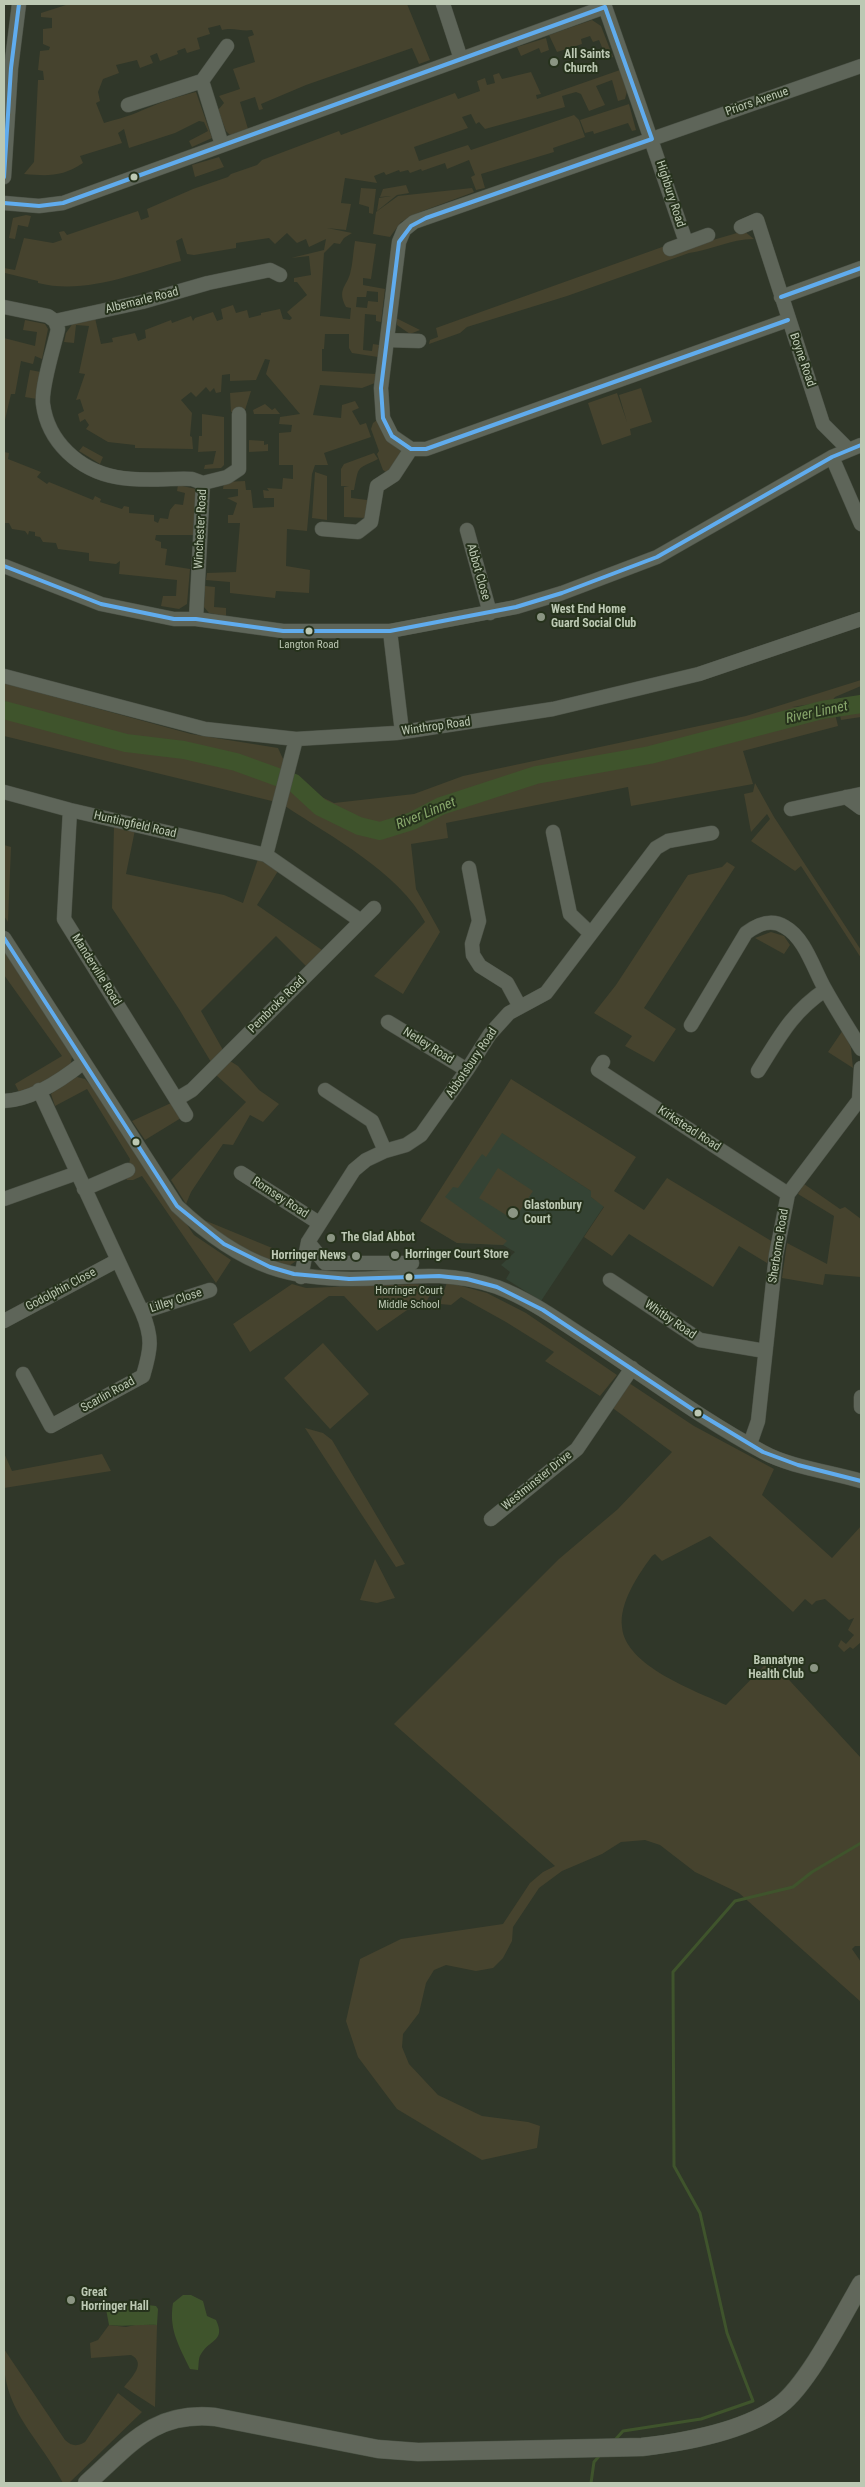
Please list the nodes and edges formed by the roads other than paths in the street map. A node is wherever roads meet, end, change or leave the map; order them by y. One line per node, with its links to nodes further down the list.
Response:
1 (19, 4): 11 (street)
2 (442, 4): 5 (street)
3 (604, 6): 5 (street); 9 (street, Highbury Road)
4 (227, 46): 7 (street)
5 (461, 59): 10 (street)
6 (861, 66): 9 (street, Priors Avenue)
7 (202, 81): 8 (street); 10 (street)
8 (128, 105)
9 (652, 139): 15 (street, Highbury Road); 23 (street, Priors Avenue)
10 (222, 145): 12 (street)
11 (4, 177)
12 (4, 203)
13 (741, 227): 19 (street, Boyne Road)
14 (708, 235): 15 (street, Highbury Road)
15 (686, 242): 16 (street, Highbury Road)
16 (670, 248)
17 (861, 268): 19 (street)
18 (280, 275): 22 (street, Albemarle Road)
19 (781, 297): 21 (street, Boyne Road)
20 (4, 307): 22 (street)
21 (788, 320): 26 (street, Boyne Road); 27 (street)
22 (55, 321): 29 (street, Winchester Road)
23 (387, 340): 24 (street); 27 (street, Priors Avenue)
24 (419, 341)
25 (239, 414): 29 (street)
26 (855, 447): 28 (street)
27 (411, 449): 31 (street)
28 (832, 457): 30 (street); 34 (street)
29 (204, 482): 35 (street, Winchester Road)
30 (861, 524)
31 (322, 529)
32 (467, 530): 34 (street, Abbot Close)
33 (4, 566): 35 (street)
34 (490, 613): 37 (street)
35 (196, 619): 37 (street)
36 (861, 619): 39 (street, Winthrop Road)
37 (390, 631): 39 (street)
38 (4, 676): 40 (street, Winthrop Road)
39 (402, 732): 40 (street, Winthrop Road)
40 (296, 739): 49 (street)
41 (4, 792): 46 (street, Huntingfield Road)
42 (861, 794): 43 (street)
43 (846, 797): 44 (street); 45 (street)
44 (861, 808)
45 (792, 809)
46 (70, 810): 49 (street, Huntingfield Road); 67 (street, Manderville Road)
47 (553, 832): 53 (street)
48 (712, 833): 53 (street, Abbotsbury Road)
49 (266, 855): 52 (street, Huntingfield Road)
50 (469, 868): 56 (street)
51 (374, 908): 52 (street, Pembroke Road)
52 (361, 921): 67 (street, Pembroke Road)
53 (590, 933): 56 (street, Abbotsbury Road)
54 (4, 938): 60 (street)
55 (825, 990): 58 (street); 59 (street); 64 (street)
56 (520, 1007): 63 (street, Abbotsbury Road)
57 (388, 1022): 63 (street, Netley Road)
58 (691, 1025)
59 (861, 1049)
60 (84, 1062): 65 (street); 81 (street)
61 (603, 1062): 75 (street, Kirkstead Road)
62 (861, 1068): 75 (street, Sherborne Road)
63 (467, 1070): 70 (street, Abbotsbury Road)
64 (758, 1071)
65 (39, 1090): 68 (street); 72 (street, Scarlin Road)
66 (325, 1090): 70 (street)
67 (177, 1099): 69 (street, Manderville Road)
68 (4, 1101)
69 (186, 1115)
70 (385, 1151): 77 (street, Abbotsbury Road)
71 (241, 1172): 77 (street, Romsey Road)
72 (77, 1173): 74 (street, Scarlin Road); 76 (street)
73 (126, 1174): 74 (street)
74 (84, 1189): 79 (street, Scarlin Road)
75 (788, 1194): 86 (street, Sherborne Road)
76 (4, 1198)
77 (319, 1223): 78 (street, Abbotsbury Road)
78 (308, 1242): 80 (street); 81 (street, Abbotsbury Road)
79 (118, 1260): 84 (street, Scarlin Road); 85 (street, Godolphin Close)
80 (412, 1263)
81 (301, 1277): 87 (street)
82 (610, 1280): 86 (street, Whitby Road)
83 (210, 1290): 84 (street, Lilley Close)
84 (142, 1312): 88 (street, Scarlin Road)
85 (4, 1320)
86 (765, 1351): 91 (street, Sherborne Road)
87 (632, 1368): 91 (street); 93 (street, Westminster Drive)
88 (23, 1374)
89 (861, 1397): 90 (street)
90 (861, 1407)
91 (750, 1444): 92 (street)
92 (861, 1480)
93 (491, 1519)
94 (861, 2284): 95 (main road)
95 (87, 2483)

